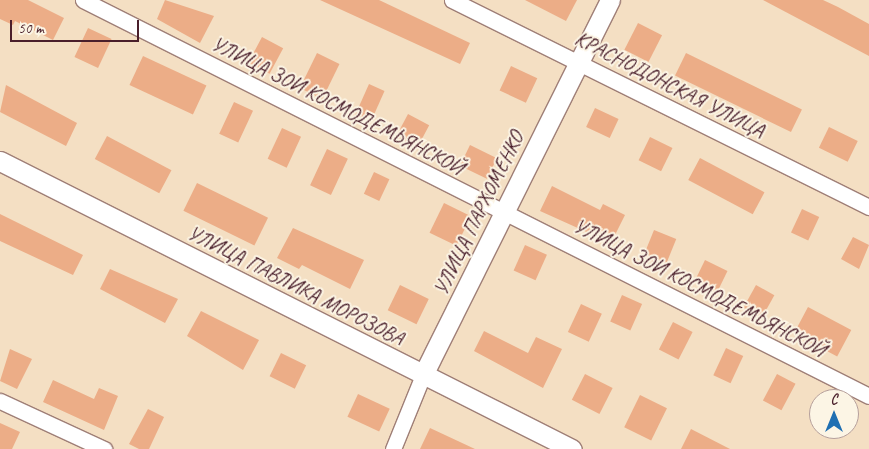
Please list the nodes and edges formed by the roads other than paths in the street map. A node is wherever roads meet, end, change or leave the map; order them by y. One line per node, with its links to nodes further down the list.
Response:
1 (82, 0): 7 (street, УЛИЦА ЗОИ КОСМОДЕМЬЯНСКОЙ)
2 (452, 0): 4 (street, КРАСНОДОНСКАЯ УЛИЦА)
3 (610, 0): 4 (street, УЛИЦА ПАРХОМЕНКО)
4 (579, 62): 6 (street, КРАСНОДОНСКАЯ УЛИЦА); 7 (street, УЛИЦА ПАРХОМЕНКО)
5 (0, 161): 8 (street, УЛИЦА ПАВЛИКА МОРОЗОВА)
6 (869, 207)
7 (504, 212): 8 (street, УЛИЦА ПАРХОМЕНКО); 9 (street, УЛИЦА ЗОИ КОСМОДЕМЬЯНСКОЙ)
8 (423, 375): 12 (street, УЛИЦА ПАРХОМЕНКО); 13 (street, УЛИЦА ПАВЛИКА МОРОЗОВА)
9 (869, 396)
10 (0, 401): 11 (street)
11 (104, 449)
12 (394, 449)
13 (572, 449)

